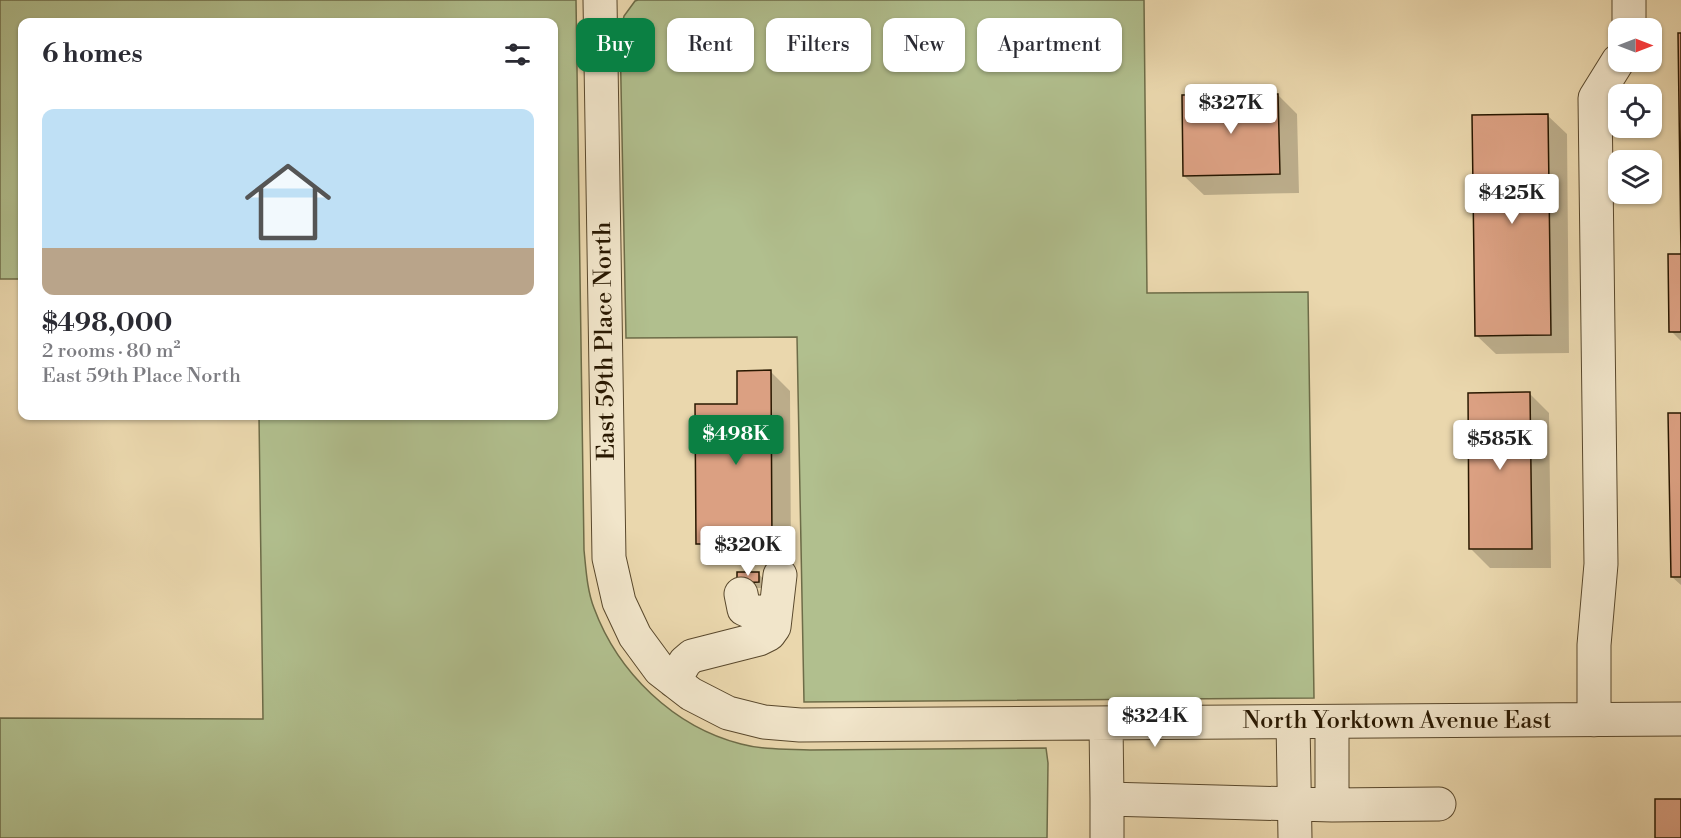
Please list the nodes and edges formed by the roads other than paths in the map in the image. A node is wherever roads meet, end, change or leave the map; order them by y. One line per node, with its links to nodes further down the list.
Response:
1 (600, 0): 8 (street, East 59th Place North)
2 (1629, 0): 3 (street)
3 (1629, 18)
4 (1612, 72): 10 (street)
5 (780, 575): 7 (street)
6 (741, 594): 7 (street)
7 (775, 612): 8 (street)
8 (667, 675): 13 (street, North Yorktown Avenue East)
9 (1681, 719): 10 (street, North Yorktown Avenue East)
10 (1594, 720): 12 (street, North Yorktown Avenue East)
11 (1293, 722): 12 (street, North Yorktown Avenue East); 13 (street, North Yorktown Avenue East); 15 (street)
12 (1332, 722): 17 (street)
13 (1106, 723): 14 (street)
14 (1107, 799): 15 (street); 18 (street)
15 (1295, 804): 17 (street); 19 (street)
16 (1439, 804): 17 (street)
17 (1332, 805)
18 (1107, 838)
19 (1295, 838)

